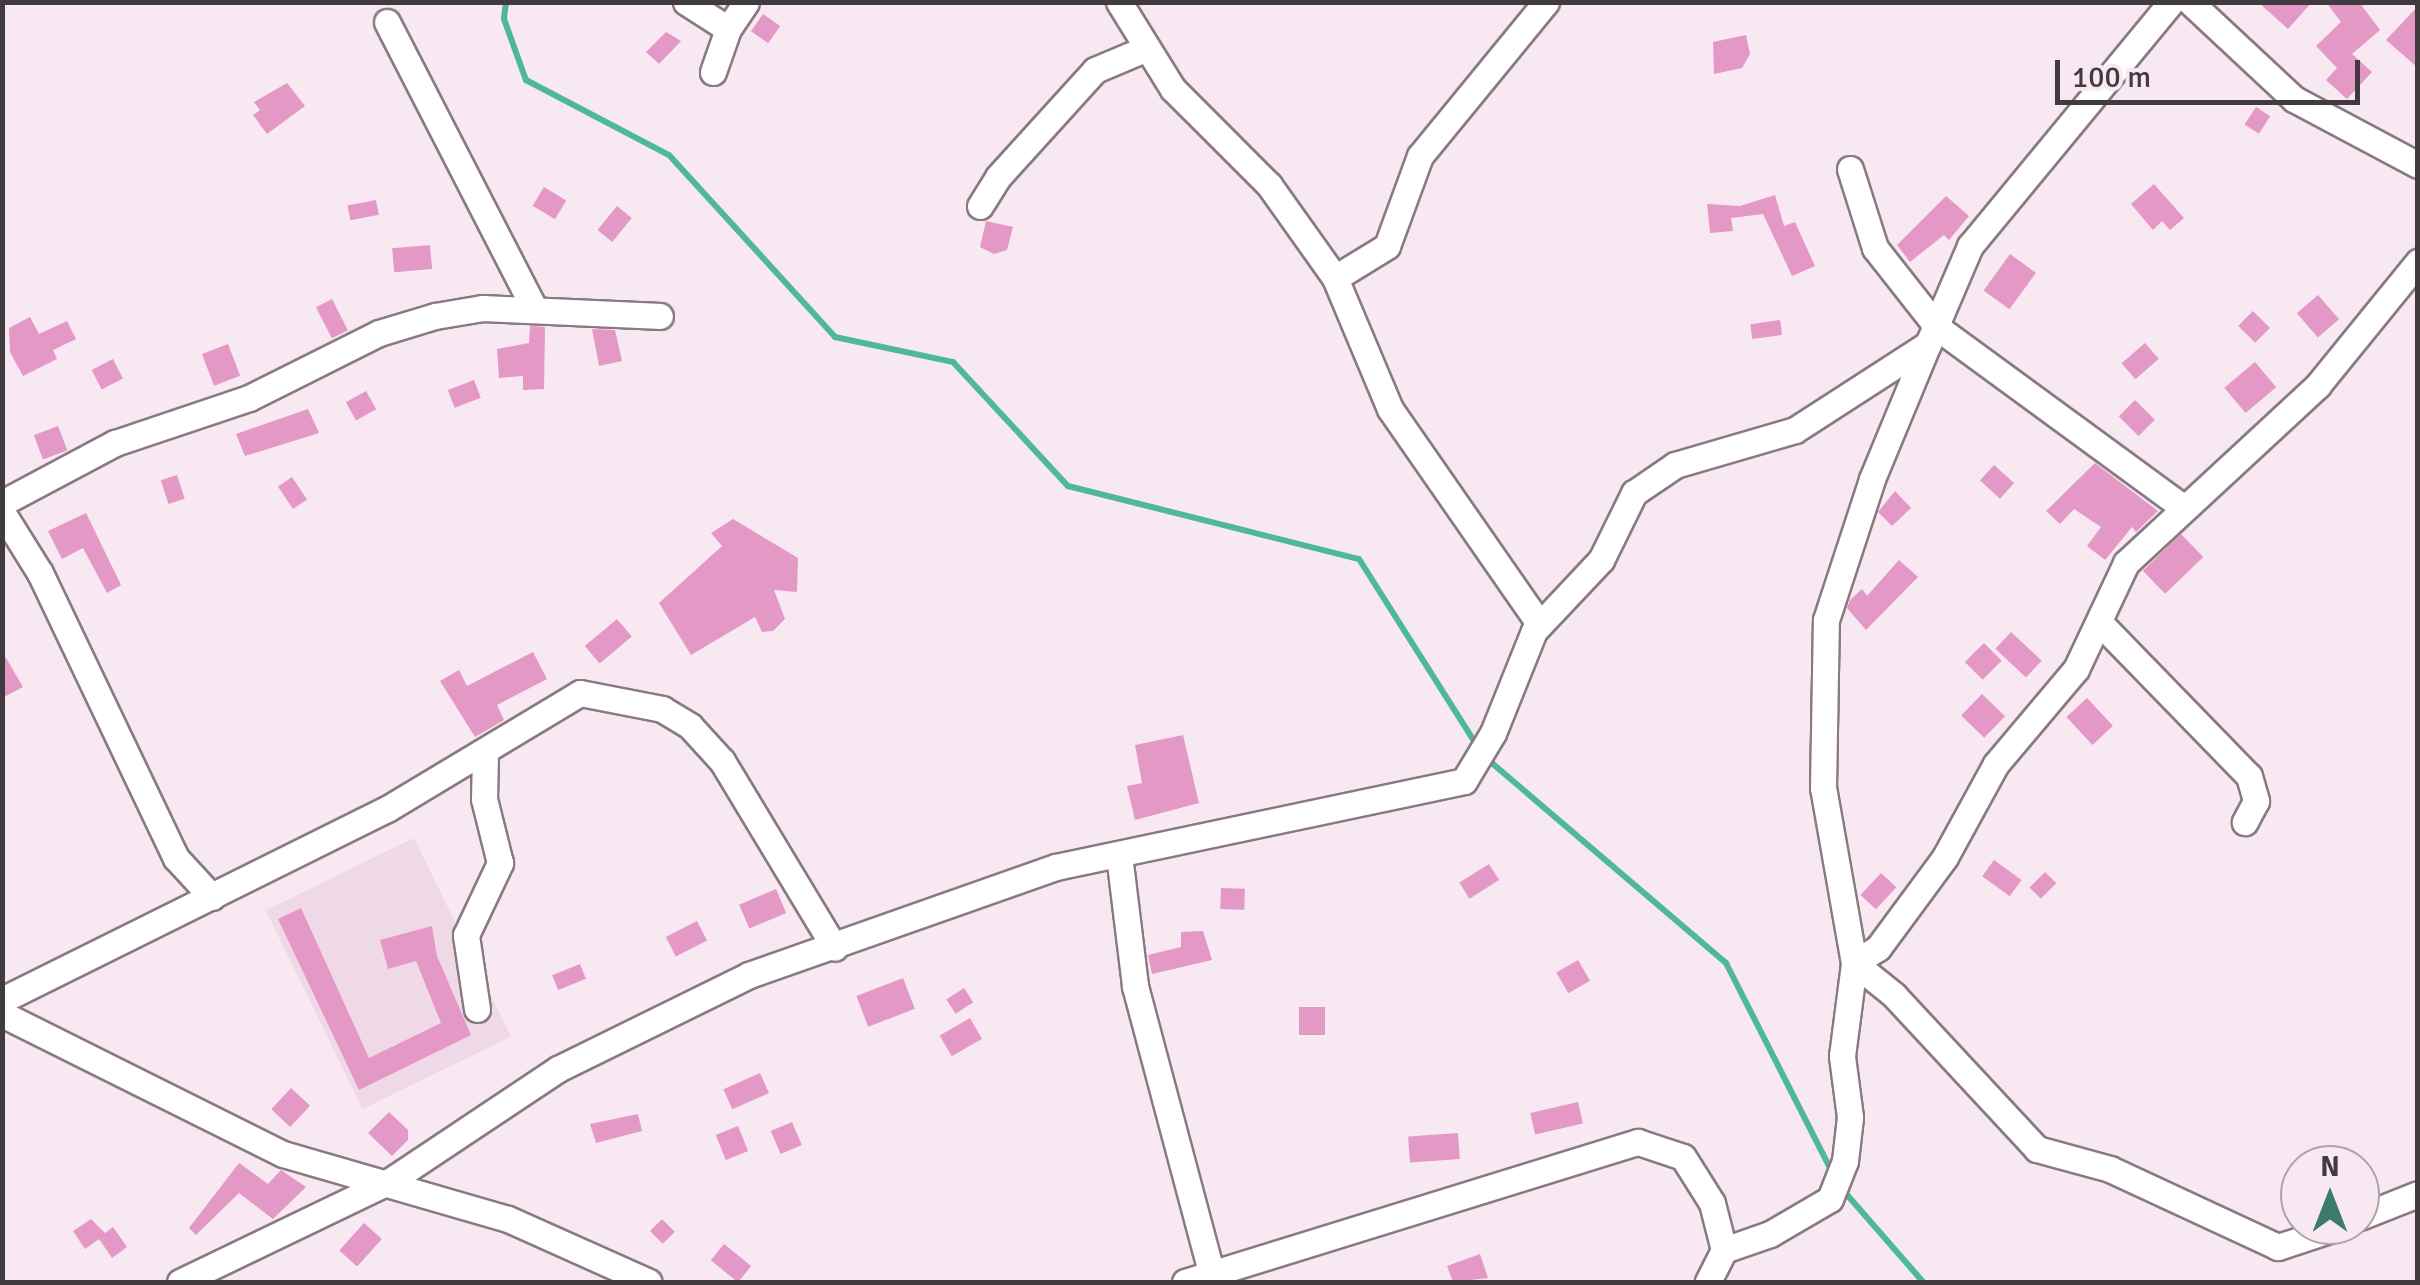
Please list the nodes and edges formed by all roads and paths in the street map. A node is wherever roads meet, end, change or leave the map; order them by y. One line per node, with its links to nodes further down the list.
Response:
1 (686, 2): 8 (street)
2 (746, 2): 8 (street)
3 (1120, 2): 9 (street)
4 (1546, 2): 15 (street)
5 (2170, 2): 18 (street)
6 (2190, 2): 11 (street)
7 (387, 22): 16 (street)
8 (728, 29): 10 (street)
9 (1147, 48): 13 (street); 15 (street)
10 (714, 72)
11 (2418, 165)
12 (1850, 170): 18 (street)
13 (980, 206)
14 (2418, 262): 20 (street)
15 (1334, 278): 23 (street)
16 (534, 308): 17 (street); 19 (street)
17 (660, 316)
18 (1933, 336): 20 (street); 23 (street); 29 (street)
19 (2, 503)
20 (2181, 506): 22 (street)
21 (2, 512): 27 (street)
22 (2099, 622): 25 (street); 29 (street)
23 (1539, 623): 26 (street)
24 (484, 755): 27 (street); 28 (street); 31 (street)
25 (2245, 822)
26 (1119, 855): 28 (street); 38 (street)
27 (212, 897): 30 (street)
28 (835, 948): 33 (street)
29 (1854, 963): 36 (street); 37 (street)
30 (2, 1000)
31 (477, 1010)
32 (2, 1014): 33 (street)
33 (390, 1181): 39 (street); 40 (street)
34 (2418, 1194): 35 (street)
35 (2380, 1209)
36 (2287, 1245)
37 (1724, 1250): 38 (street); 42 (street)
38 (1212, 1278): 41 (street)
39 (180, 1282)
40 (649, 1282)
41 (1184, 1282)
42 (1708, 1282)

